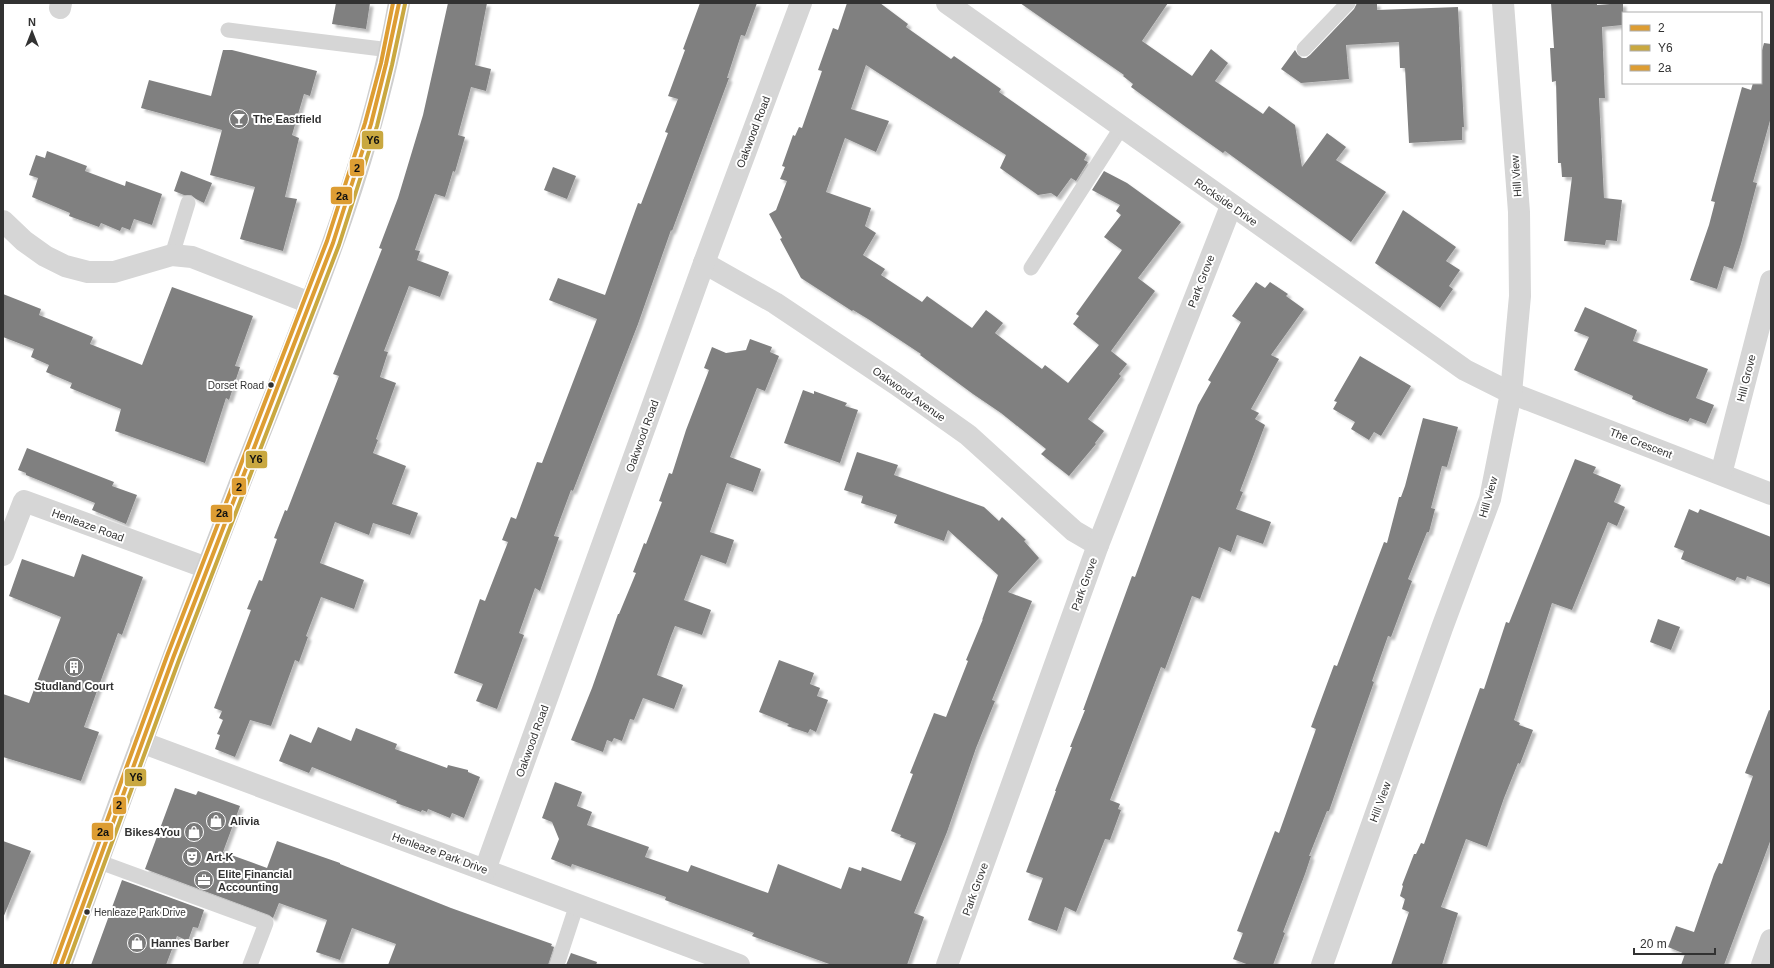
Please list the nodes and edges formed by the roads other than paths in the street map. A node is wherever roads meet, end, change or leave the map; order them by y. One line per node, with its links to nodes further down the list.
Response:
1 (399, 3): 8 (main road)
2 (802, 3): 14 (street, Oakwood Road)
3 (947, 3): 9 (street, Rockside Drive)
4 (1348, 3): 7 (lane)
5 (1503, 3): 18 (street, Hill View)
6 (228, 30): 8 (lane)
7 (1304, 49)
8 (390, 50): 17 (main road)
9 (1121, 128): 11 (street, Rockside Drive); 15 (lane)
10 (188, 203): 13 (lane)
11 (1231, 206): 18 (street, Rockside Drive); 21 (street, Park Grove)
12 (3, 220): 13 (street)
13 (172, 255): 17 (street)
14 (704, 263): 21 (street, Oakwood Avenue); 26 (street, Oakwood Road)
15 (1031, 268)
16 (1771, 281): 19 (street, Hill Grove)
17 (310, 303): 23 (main road)
18 (1511, 393): 19 (street, The Crescent); 34 (street, Hill View)
19 (1721, 474): 20 (street, The Crescent)
20 (1771, 494)
21 (1098, 544): 33 (street, Park Grove)
22 (3, 555): 23 (street, Henleaze Road)
23 (207, 568): 24 (main road)
24 (141, 742): 25 (main road); 26 (street, Henleaze Park Drive)
25 (97, 861): 29 (main road); 30 (lane)
26 (485, 870): 27 (street, Henleaze Park Drive)
27 (577, 904): 31 (lane); 32 (street, Henleaze Park Drive)
28 (1771, 940): 35 (street)
29 (61, 965)
30 (250, 965)
31 (557, 965)
32 (739, 965)
33 (947, 965)
34 (1322, 965)
35 (1762, 965)

